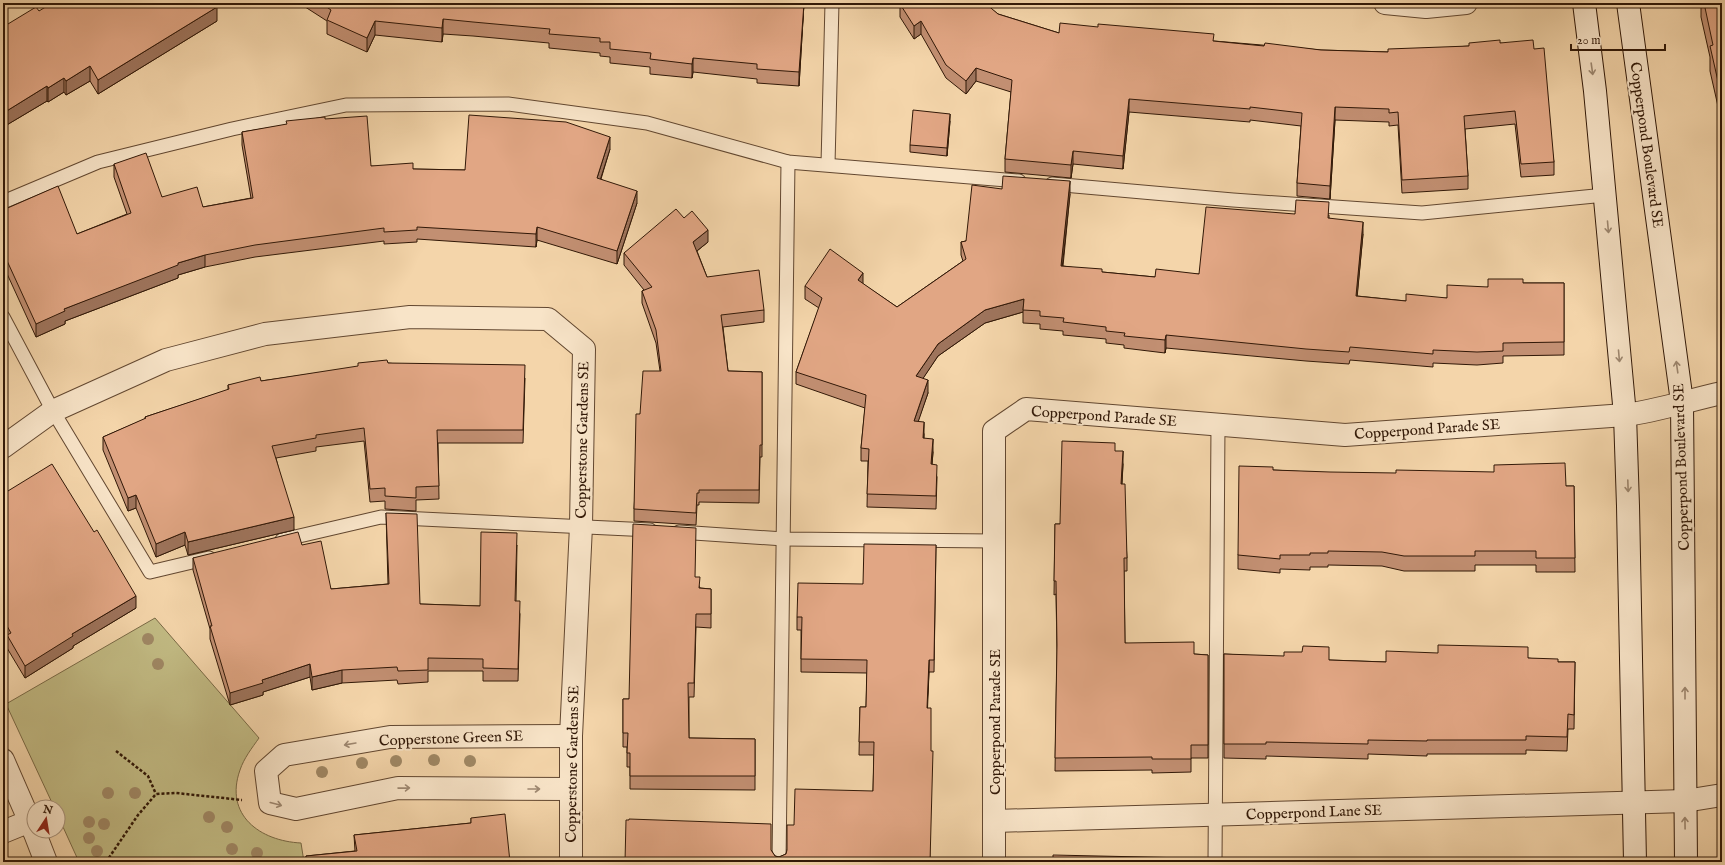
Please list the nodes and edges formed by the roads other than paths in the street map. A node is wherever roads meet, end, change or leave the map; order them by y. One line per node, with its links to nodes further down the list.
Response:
1 (832, 3): 7 (lane)
2 (1385, 3): 3 (street)
3 (1466, 3)
4 (1584, 3): 8 (street, one-way to 8)
5 (1628, 3): 12 (street, Copperpond Boulevard SE, one-way to 5)
6 (788, 162): 7 (lane); 9 (lane); 18 (lane)
7 (828, 164): 8 (lane)
8 (1605, 195): 14 (street, one-way to 14)
9 (3, 202)
10 (3, 317): 13 (lane)
11 (1722, 393): 12 (street, Copperpond Parade SE)
12 (1682, 402): 14 (street, Copperpond Parade SE); 26 (street, Copperpond Boulevard SE, one-way to 12)
13 (53, 411): 16 (street, Copperstone Gardens SE); 17 (street, Copperstone Gardens SE); 21 (lane)
14 (1625, 415): 15 (street, Copperpond Parade SE); 27 (street, one-way to 27)
15 (1218, 425): 19 (street, Copperpond Parade SE); 29 (lane)
16 (3, 447)
17 (580, 526): 18 (lane); 20 (lane); 22 (street, Copperstone Gardens SE)
18 (784, 539): 19 (lane); 36 (lane)
19 (994, 541): 30 (street, Copperpond Parade SE)
20 (273, 543)
21 (220, 555)
22 (571, 736): 24 (street, Copperstone Gardens SE); 24 (street, Copperstone Green SE, one-way to 24)
23 (3, 760): 28 (street)
24 (570, 789): 35 (street, Copperstone Gardens SE)
25 (1722, 795): 26 (street, Copperpond Lane SE)
26 (1684, 801): 27 (street, Copperpond Lane SE); 40 (street, Copperpond Boulevard SE, one-way to 26)
27 (1634, 802): 29 (street, Copperpond Lane SE); 39 (street)
28 (26, 812)
29 (1216, 814): 30 (street, Copperpond Lane SE); 38 (lane)
30 (995, 821): 37 (street, Copperpond Parade SE)
31 (26, 829): 32 (street)
32 (3, 832)
33 (37, 839): 34 (street)
34 (46, 862)
35 (571, 862)
36 (779, 862)
37 (994, 862)
38 (1215, 862)
39 (1635, 862)
40 (1686, 862)

